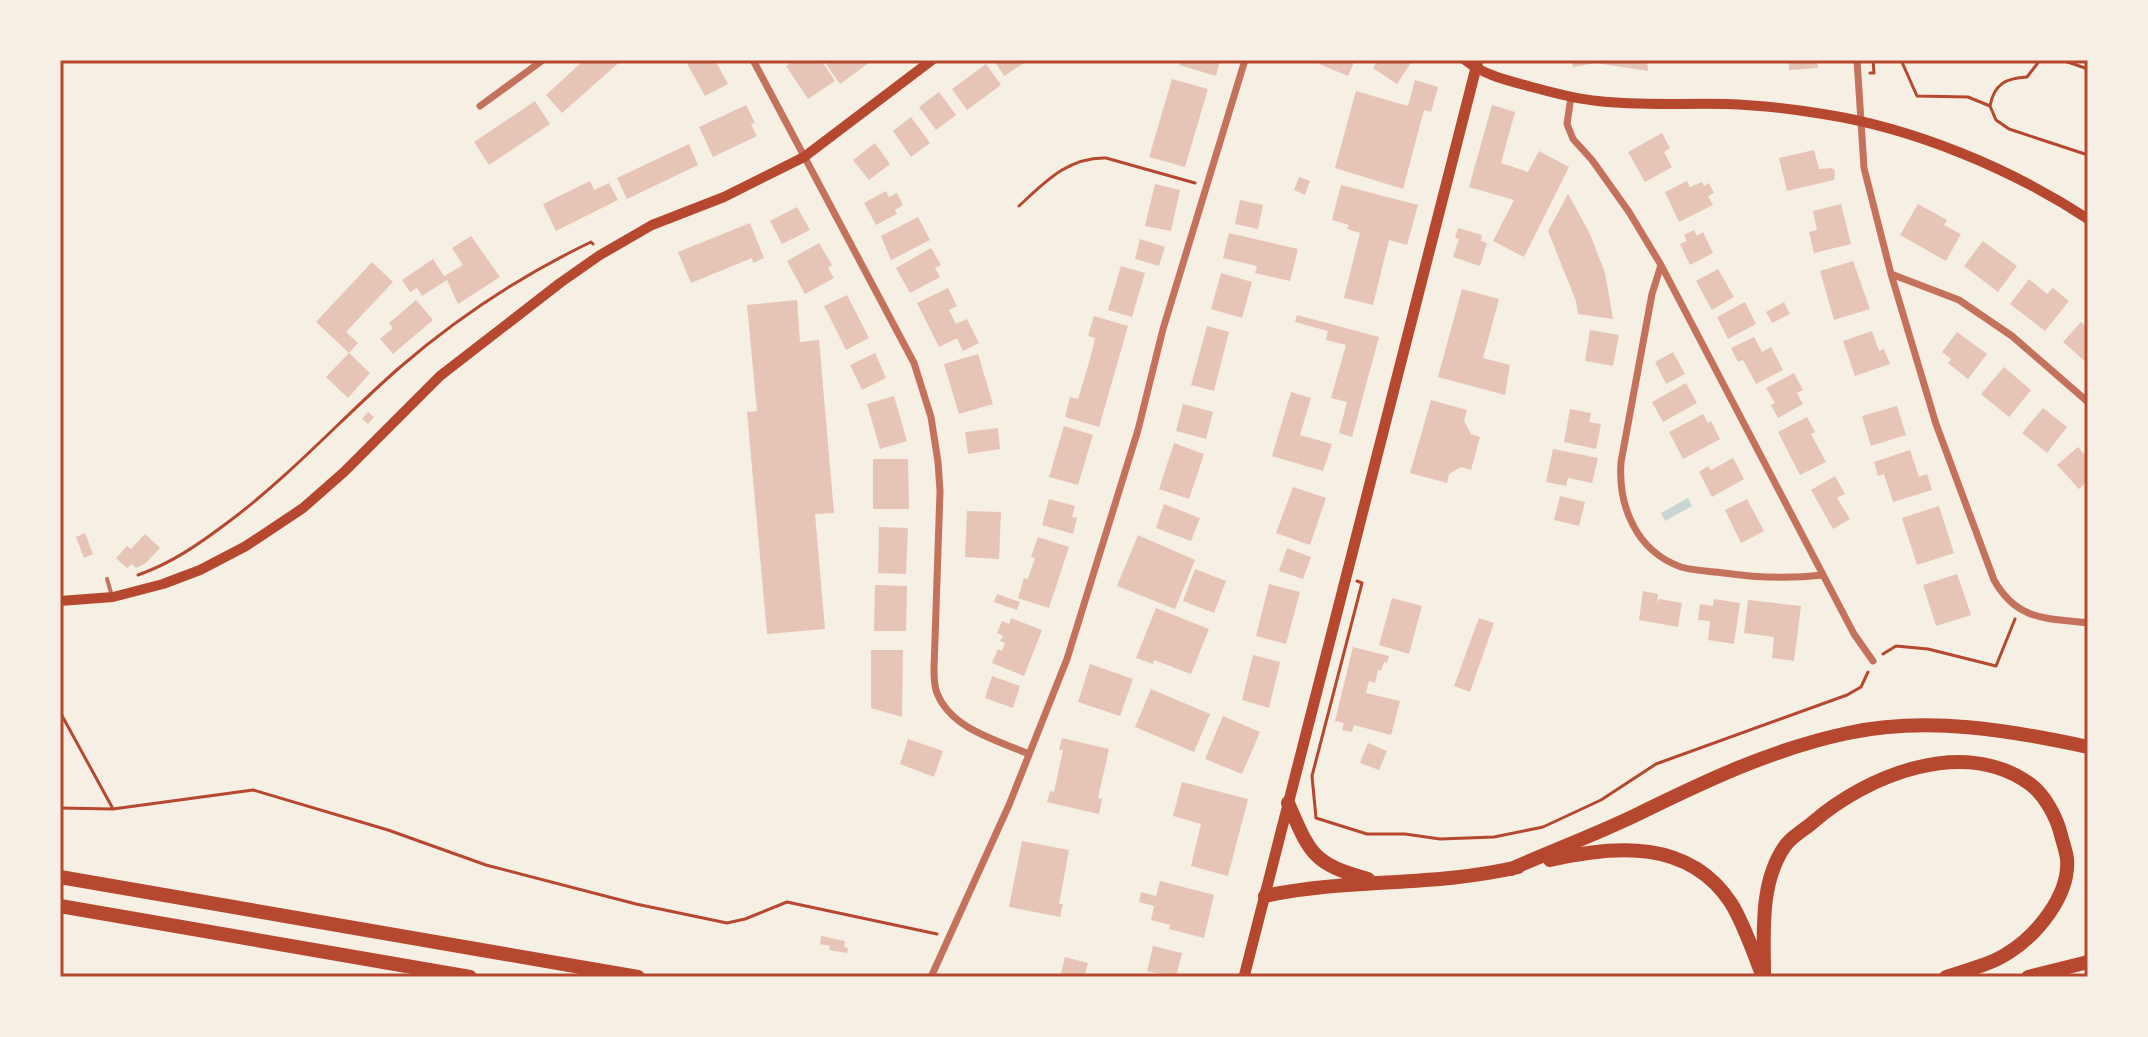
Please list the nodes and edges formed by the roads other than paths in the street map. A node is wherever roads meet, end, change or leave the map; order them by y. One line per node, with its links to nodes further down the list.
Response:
1 (543, 60): 9 (street)
2 (753, 60): 11 (street)
3 (932, 60): 11 (main road)
4 (1245, 60): 23 (street)
5 (1465, 60): 7 (main road)
6 (1857, 60): 10 (street)
7 (1477, 64): 8 (main road); 24 (main road)
8 (1571, 97): 10 (main road); 13 (street)
9 (480, 106)
10 (1863, 121): 12 (main road); 14 (street)
11 (804, 157): 18 (main road); 23 (street)
12 (2088, 219)
13 (1661, 265): 16 (street); 16 (street)
14 (1891, 274): 15 (street); 20 (street)
15 (2088, 402)
16 (1823, 575): 21 (street)
17 (108, 581): 18 (lane)
18 (113, 597): 19 (main road)
19 (60, 601)
20 (2088, 623)
21 (1873, 661)
22 (2088, 747): 25 (highway)
23 (1029, 754): 31 (street)
24 (1288, 803): 27 (highway); 28 (main road)
25 (1511, 869): 27 (highway); 35 (highway)
26 (60, 877): 33 (highway)
27 (1380, 882): 28 (highway)
28 (1265, 896): 34 (main road)
29 (60, 906): 32 (highway)
30 (2088, 962): 37 (highway)
31 (931, 976)
32 (470, 977)
33 (638, 977)
34 (1244, 977)
35 (1763, 977): 36 (highway)
36 (1946, 977)
37 (2028, 977)

